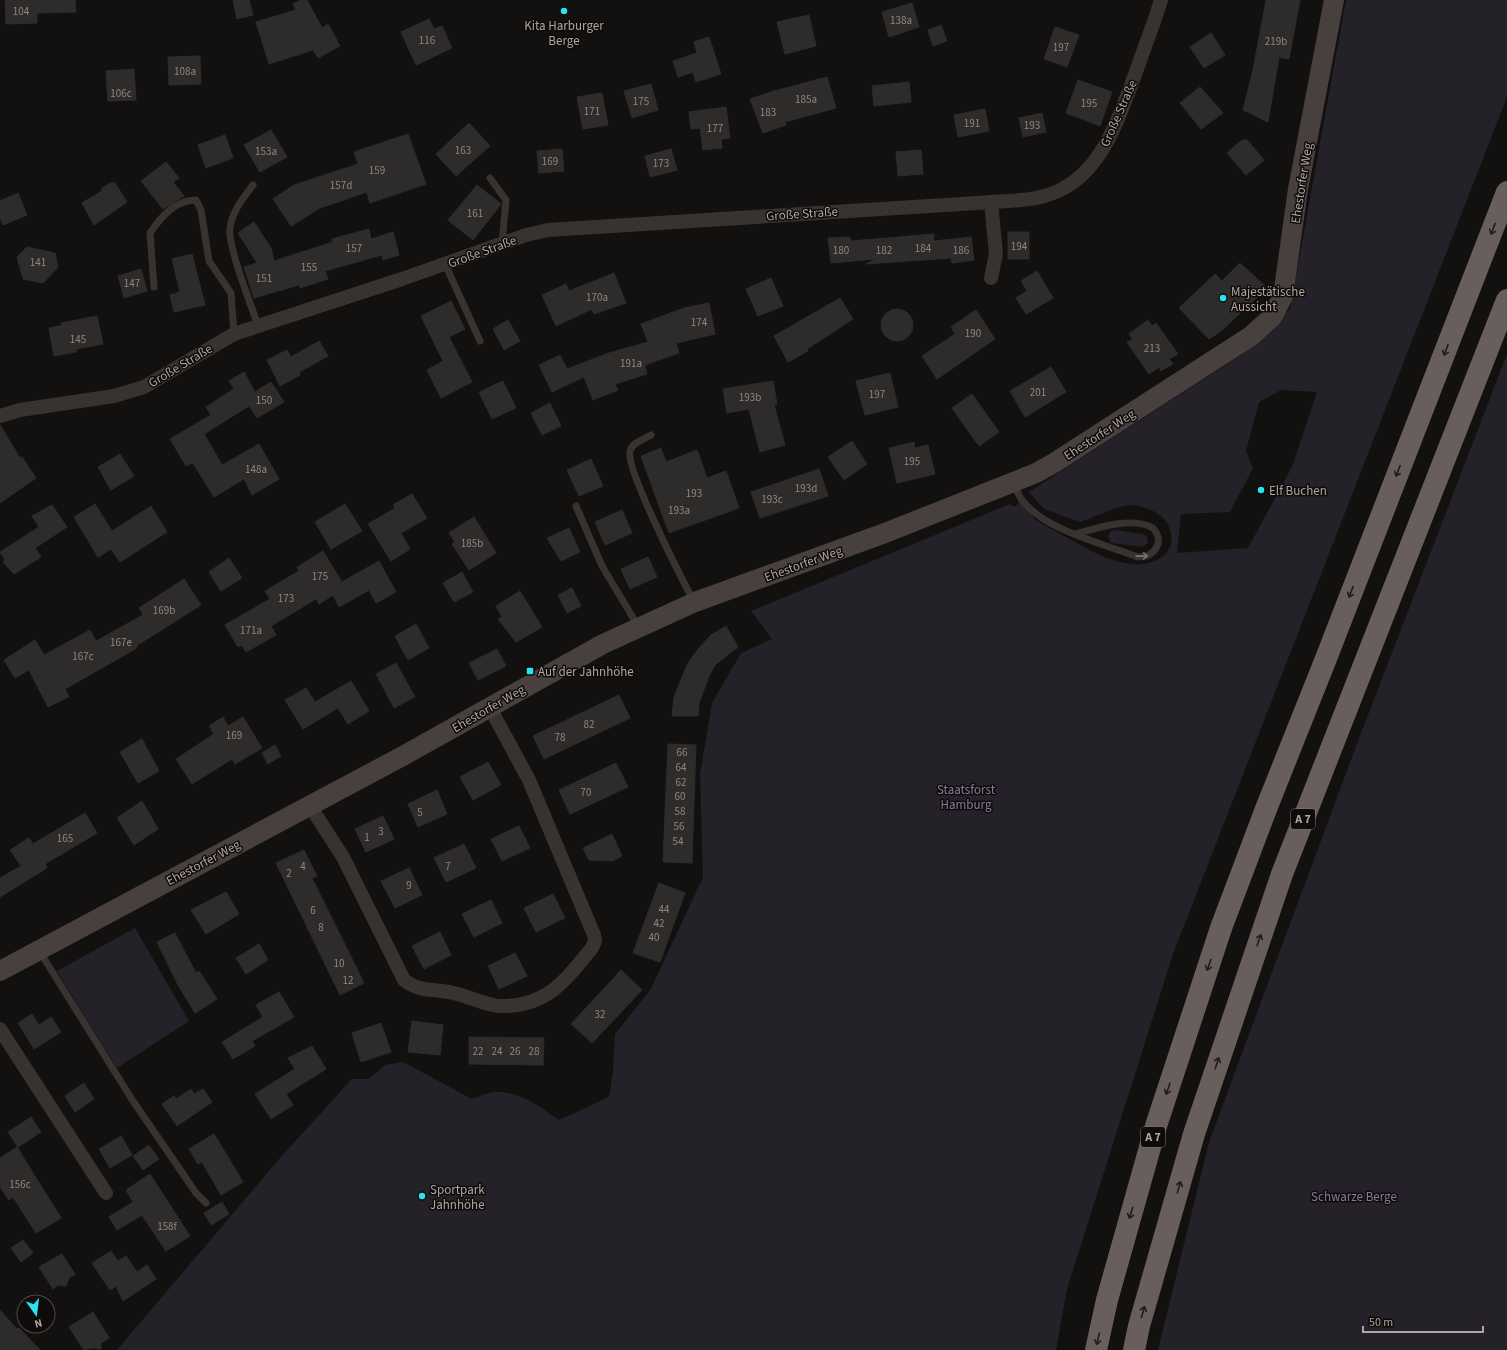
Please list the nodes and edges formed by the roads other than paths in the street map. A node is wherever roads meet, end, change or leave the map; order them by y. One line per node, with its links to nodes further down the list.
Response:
1 (1161, 0): 6 (street, Große Straße)
2 (1334, 0): 17 (main road, Ehestorfer Weg)
3 (490, 178): 7 (lane)
4 (252, 185): 12 (lane)
5 (1507, 192): 29 (highway, A 7, one-way to 29)
6 (991, 202): 7 (street, Große Straße); 9 (street)
7 (502, 244): 8 (street, Große Straße)
8 (446, 264): 12 (street, Große Straße); 14 (lane)
9 (991, 278)
10 (154, 287): 13 (lane)
11 (1507, 300): 30 (highway, A 7, one-way to 11)
12 (258, 326): 13 (street, Große Straße)
13 (234, 334): 15 (street, Große Straße)
14 (480, 341)
15 (0, 416)
16 (651, 435): 20 (lane)
17 (1014, 483): 19 (lane); 20 (main road, Ehestorfer Weg)
18 (576, 506): 21 (lane)
19 (1076, 534): 19 (lane, one-way to 19)
20 (694, 602): 21 (main road, Ehestorfer Weg)
21 (639, 628): 22 (main road, Ehestorfer Weg)
22 (490, 708): 23 (main road, Ehestorfer Weg); 23 (street)
23 (310, 806): 24 (main road, Ehestorfer Weg)
24 (39, 950): 25 (main road, Ehestorfer Weg); 28 (lane)
25 (0, 971)
26 (0, 1029): 27 (street)
27 (106, 1193)
28 (206, 1203)
29 (1096, 1350)
30 (1134, 1350)

